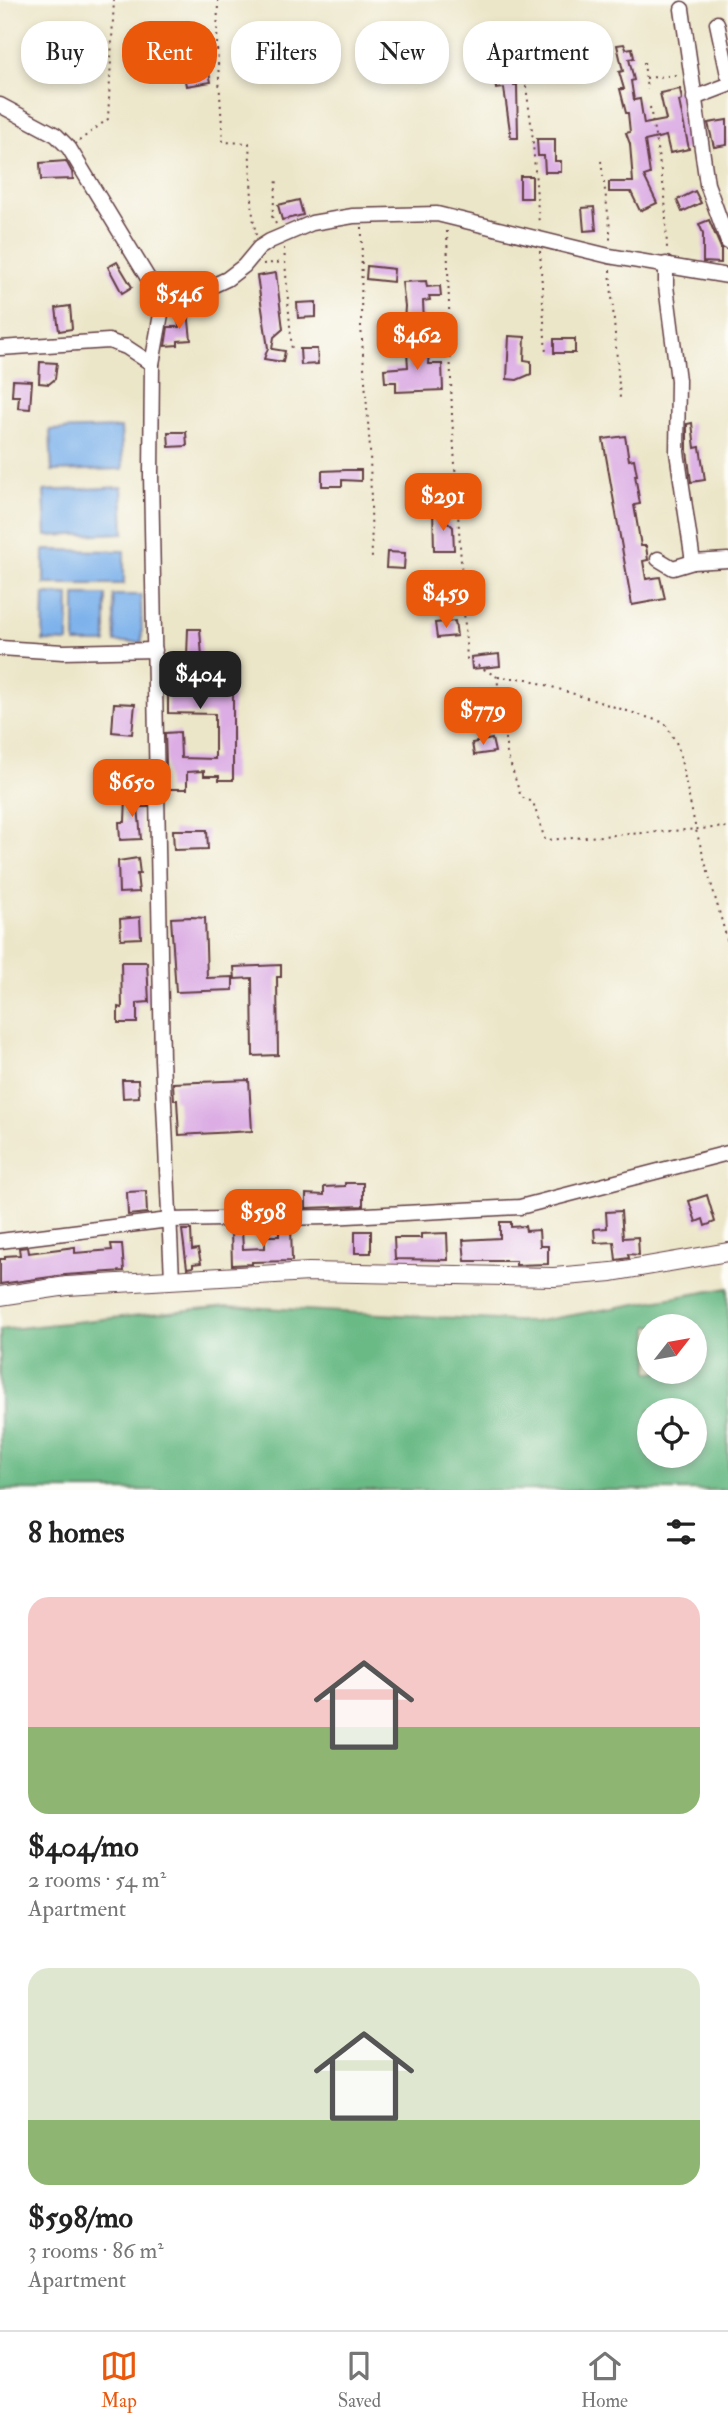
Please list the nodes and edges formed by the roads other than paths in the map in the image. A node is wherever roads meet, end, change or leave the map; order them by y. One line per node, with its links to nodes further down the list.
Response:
1 (682, 9): 5 (street)
2 (717, 23): 3 (street)
3 (728, 75)
4 (728, 85): 5 (street)
5 (694, 98): 7 (street)
6 (0, 104): 10 (street)
7 (728, 242)
8 (666, 264): 9 (street); 10 (street); 15 (street)
9 (728, 276)
10 (163, 303): 12 (street)
11 (0, 348): 12 (street)
12 (152, 364): 17 (street)
13 (658, 559): 15 (street)
14 (728, 560): 15 (street)
15 (693, 562)
16 (0, 649): 17 (street)
17 (155, 650): 19 (street)
18 (728, 1153): 19 (street)
19 (169, 1220): 20 (street); 22 (street)
20 (0, 1241)
21 (728, 1252): 22 (main road)
22 (172, 1279): 23 (main road)
23 (0, 1296)

